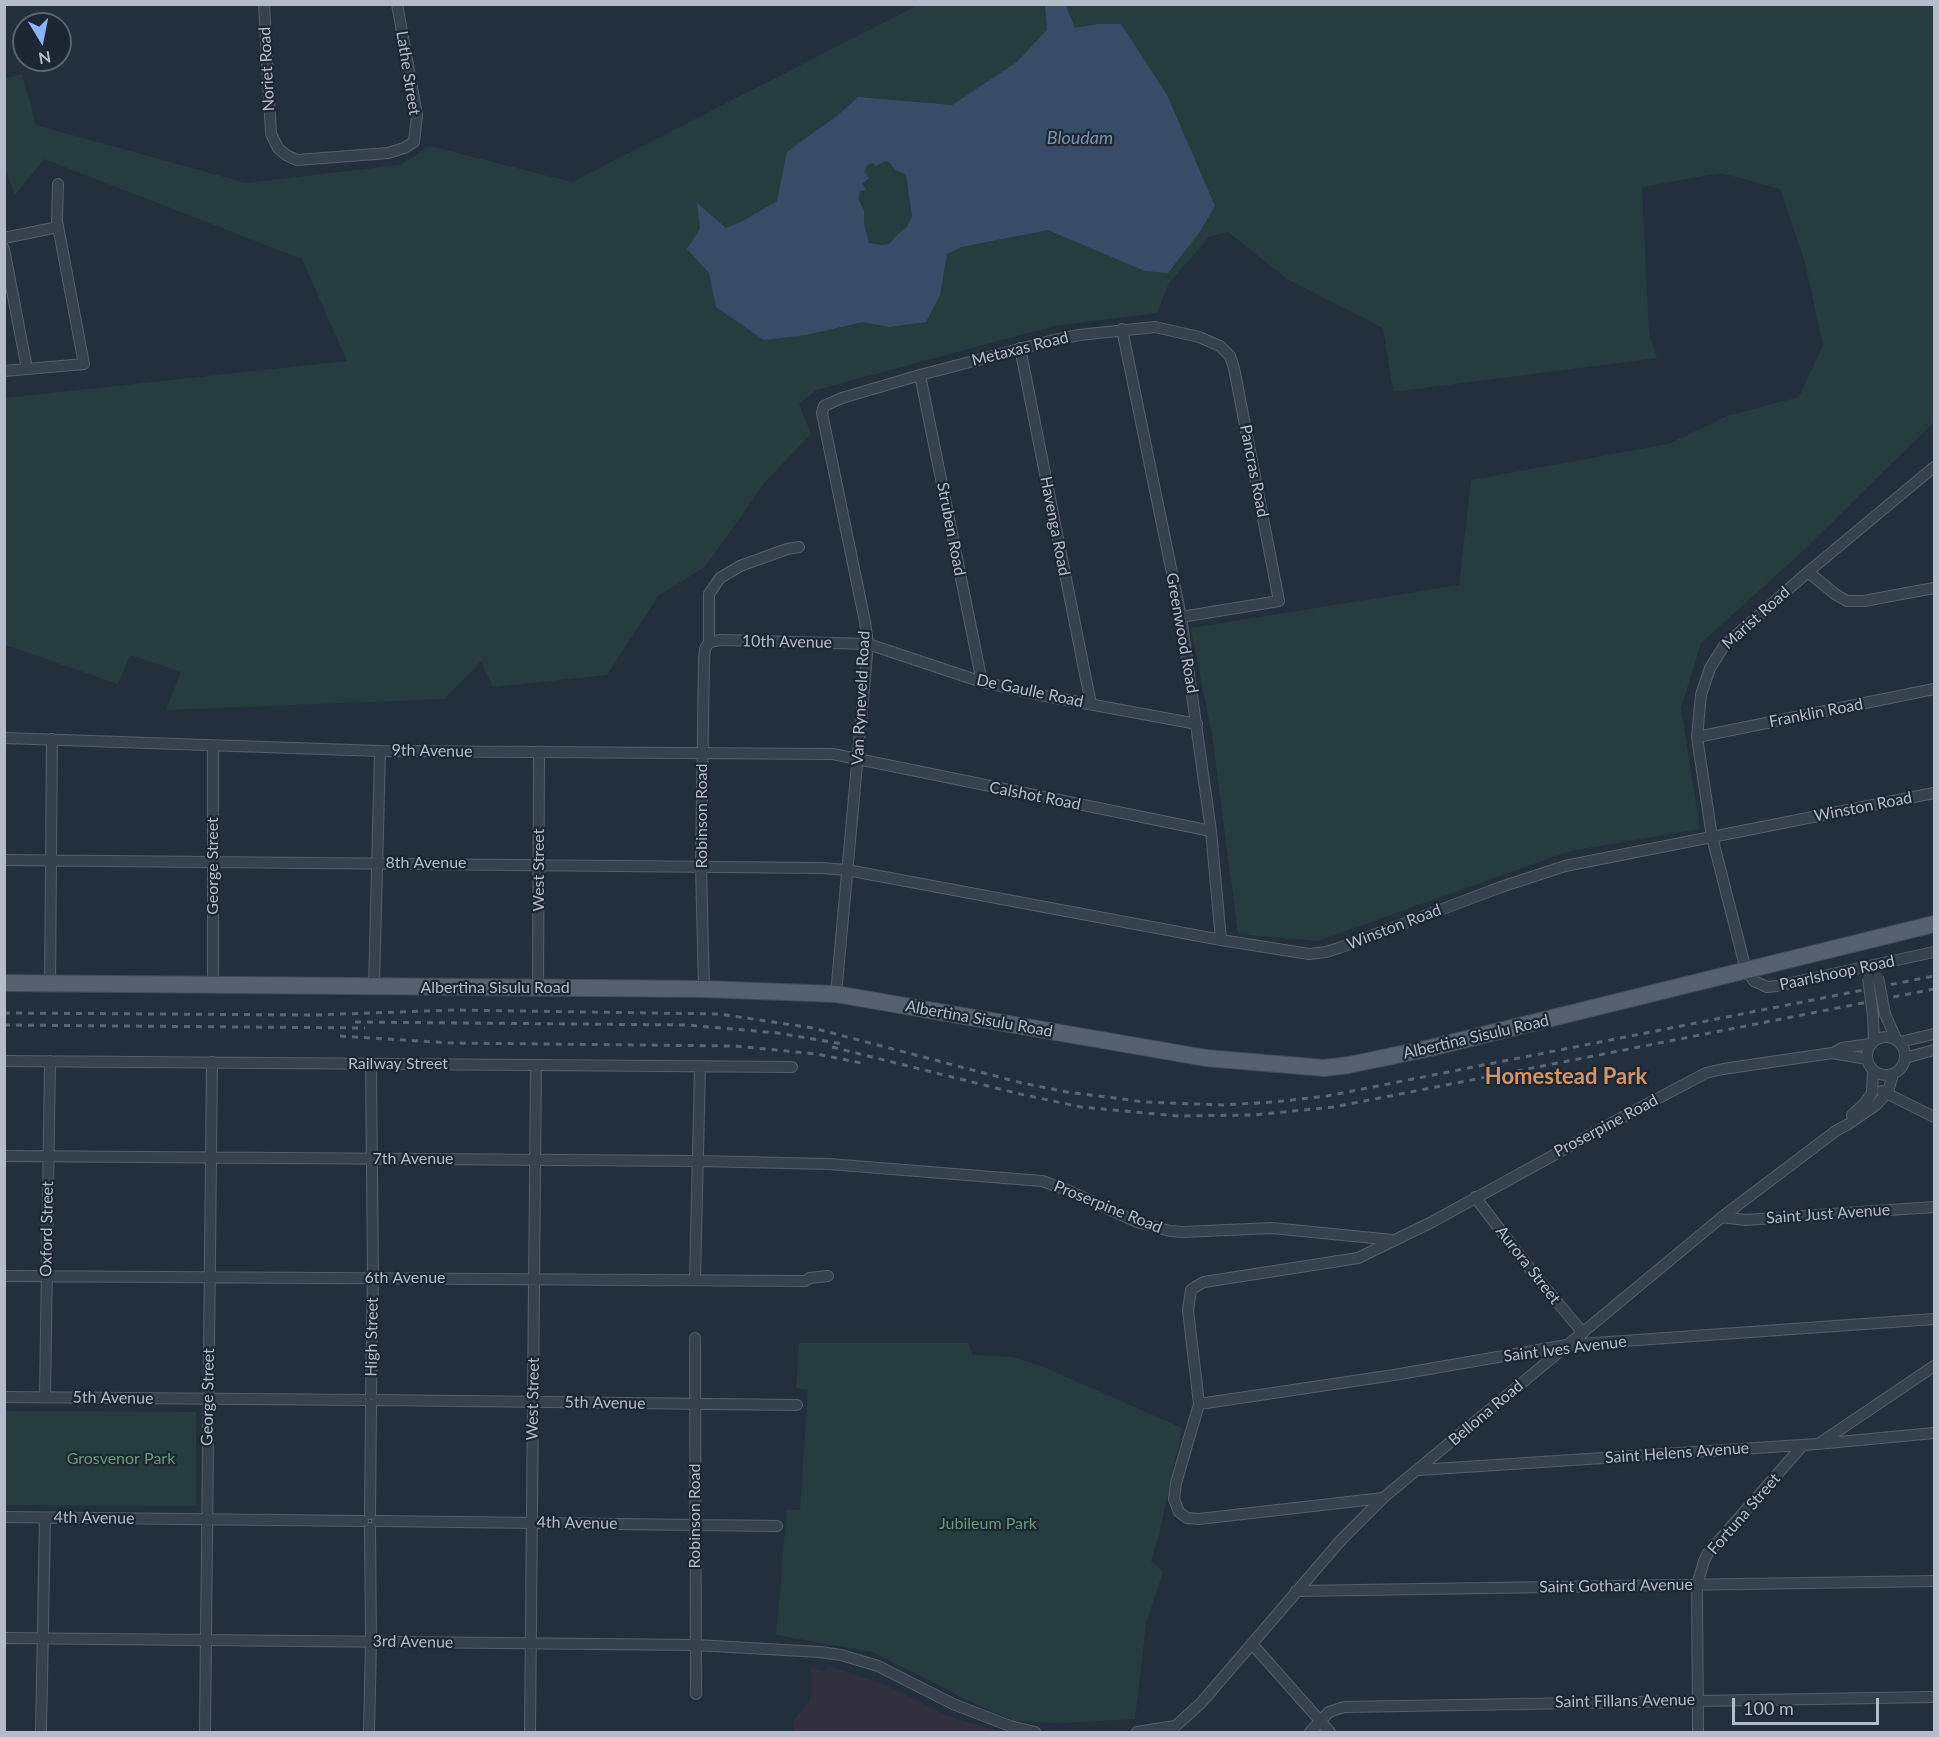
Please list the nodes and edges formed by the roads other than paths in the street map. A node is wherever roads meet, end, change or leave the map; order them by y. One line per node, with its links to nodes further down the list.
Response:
1 (264, 4): 3 (street, Noriet Road)
2 (397, 4): 3 (street, Lathe Street)
3 (414, 142)
4 (58, 184): 5 (street)
5 (58, 227): 6 (street); 11 (street)
6 (4, 238)
7 (4, 249): 11 (street)
8 (1122, 329): 9 (street, Metaxas Road); 10 (street, Metaxas Road); 19 (street, Greenwood Road)
9 (1220, 346): 19 (street, Pancras Road)
10 (1020, 348): 13 (street, Metaxas Road); 24 (street, Havenga Road)
11 (27, 369): 12 (street)
12 (4, 371)
13 (920, 375): 14 (street, Metaxas Road); 22 (street, Struben Road)
14 (824, 406): 21 (street, Van Ryneveld Road)
15 (1935, 466): 17 (street, Marist Road)
16 (799, 547): 20 (street, Robinson Road)
17 (1808, 572): 18 (street); 26 (street, Marist Road)
18 (1935, 588)
19 (1181, 617): 25 (street, Greenwood Road)
20 (708, 643): 21 (street, 10th Avenue); 32 (street, Robinson Road)
21 (868, 644): 22 (street, De Gaulle Road); 33 (street, Van Ryneveld Road)
22 (982, 682): 24 (street, De Gaulle Road)
23 (1935, 689): 26 (street, Franklin Road)
24 (1091, 704): 25 (street, De Gaulle Road)
25 (1197, 724): 35 (street, Greenwood Road)
26 (1697, 737): 36 (street, Marist Road)
27 (4, 738): 28 (street, 9th Avenue)
28 (52, 739): 29 (street, 9th Avenue); 38 (street)
29 (213, 746): 30 (street, 9th Avenue); 39 (street, George Street)
30 (380, 751): 31 (street, 9th Avenue); 40 (street)
31 (539, 752): 32 (street, 9th Avenue); 41 (street, West Street)
32 (703, 753): 33 (street, 9th Avenue); 42 (street, Robinson Road)
33 (858, 761): 35 (street, Calshot Road); 43 (street, Van Ryneveld Road)
34 (1935, 793): 36 (street, Winston Road)
35 (1211, 831): 45 (street, Greenwood Road)
36 (1712, 837): 45 (street, Winston Road); 48 (street, Marist Road)
37 (4, 860): 38 (street, 8th Avenue)
38 (51, 860): 39 (street, 8th Avenue); 50 (street)
39 (213, 861): 40 (street, 8th Avenue); 51 (street, George Street)
40 (376, 863): 41 (street, 8th Avenue); 52 (street)
41 (539, 864): 42 (street, 8th Avenue); 53 (street, West Street)
42 (702, 866): 43 (street, 8th Avenue); 54 (street, Robinson Road)
43 (847, 870): 45 (street, Winston Road); 55 (street, Van Ryneveld Road)
44 (1935, 924): 48 (main road, Albertina Sisulu Road)
45 (1221, 940)
46 (1935, 952): 47 (street, Paarlshoop Road)
47 (1871, 965): 48 (street, Paarlshoop Road); 56 (street, bridge)
48 (1746, 970): 55 (main road, Albertina Sisulu Road)
49 (4, 983): 50 (main road, Albertina Sisulu Road)
50 (50, 984): 51 (main road, Albertina Sisulu Road)
51 (213, 985): 52 (main road, Albertina Sisulu Road)
52 (374, 987): 53 (main road, Albertina Sisulu Road)
53 (538, 988): 54 (main road, Albertina Sisulu Road)
54 (704, 989): 55 (main road, Albertina Sisulu Road)
55 (836, 994)
56 (1879, 1015): 58 (street); 59 (street)
57 (1935, 1034): 58 (street, Proserpine Road)
58 (1898, 1041): 59 (street, Proserpine Road); 62 (street)
59 (1872, 1043): 61 (street, Proserpine Road); 63 (street)
60 (1935, 1050): 62 (street)
61 (1832, 1053): 63 (street, Proserpine Road); 84 (street, Proserpine Road)
62 (1905, 1058): 72 (street)
63 (1867, 1059): 71 (street)
64 (4, 1061): 65 (street, Railway Street)
65 (50, 1061): 66 (street, Railway Street); 78 (street, Oxford Street)
66 (212, 1062): 67 (street, Railway Street); 79 (street, George Street)
67 (371, 1064): 68 (street, Railway Street); 80 (street, High Street)
68 (536, 1065): 69 (street, Railway Street); 81 (street, West Street)
69 (700, 1067): 70 (street, Railway Street); 82 (street)
70 (792, 1067)
71 (1873, 1070): 72 (street); 73 (street)
72 (1893, 1074): 74 (street)
73 (1873, 1088): 74 (street); 76 (street, Bellona Road)
74 (1887, 1093): 75 (street); 76 (street, Bellona Road)
75 (1935, 1117)
76 (1837, 1130): 86 (street, Bellona Road)
77 (4, 1156): 78 (street, 7th Avenue)
78 (49, 1156): 79 (street, 7th Avenue); 89 (street, Oxford Street)
79 (211, 1158): 80 (street, 7th Avenue); 91 (street, George Street)
80 (370, 1159): 81 (street, 7th Avenue); 92 (street, High Street)
81 (536, 1160): 82 (street, 7th Avenue); 93 (street, West Street)
82 (699, 1161): 83 (street, 7th Avenue); 94 (street)
83 (822, 1164): 87 (street, Proserpine Road)
84 (1475, 1197): 87 (street, Proserpine Road); 96 (street, Aurora Street)
85 (1935, 1207): 86 (street, Saint Just Avenue)
86 (1722, 1217): 96 (street, Bellona Road)
87 (1394, 1240): 106 (street, Proserpine Road)
88 (4, 1276): 89 (street, 6th Avenue)
89 (47, 1276): 91 (street, 6th Avenue); 101 (street, Oxford Street)
90 (828, 1276): 94 (street, 6th Avenue)
91 (210, 1277): 92 (street, 6th Avenue); 102 (street, George Street)
92 (373, 1278): 93 (street, 6th Avenue); 103 (street, High Street)
93 (534, 1279): 94 (street, 6th Avenue); 104 (street, West Street)
94 (695, 1281)
95 (1935, 1319): 98 (street, Saint Ives Avenue)
96 (1582, 1333): 98 (street, Bellona Road)
97 (695, 1338): 105 (street, Robinson Road)
98 (1567, 1345): 106 (street, Saint Ives Avenue); 111 (street, Bellona Road)
99 (1935, 1366): 109 (street)
100 (4, 1397): 101 (street, 5th Avenue)
101 (45, 1397): 102 (street, 5th Avenue)
102 (208, 1399): 103 (street, 5th Avenue); 115 (street, George Street)
103 (371, 1400): 104 (street, 5th Avenue); 116 (street, High Street)
104 (533, 1402): 105 (street, 5th Avenue); 117 (street, West Street)
105 (695, 1404): 107 (street, 5th Avenue); 118 (street, Robinson Road)
106 (1198, 1404): 112 (street)
107 (797, 1405)
108 (1935, 1433): 109 (street, Saint Helens Avenue)
109 (1817, 1444): 110 (street, Saint Helens Avenue)
110 (1803, 1445): 111 (street, Saint Helens Avenue); 121 (street, Fortuna Street)
111 (1419, 1470): 112 (street, Bellona Road)
112 (1383, 1498): 122 (street, Bellona Road)
113 (4, 1517): 114 (street, 4th Avenue)
114 (45, 1518): 115 (street, 4th Avenue); 124 (street)
115 (207, 1520): 116 (street, 4th Avenue); 125 (street, George Street)
116 (370, 1521): 117 (street, 4th Avenue); 126 (street, High Street)
117 (532, 1523): 118 (street, 4th Avenue); 127 (street, West Street)
118 (695, 1525): 119 (street, 4th Avenue); 129 (street, Robinson Road)
119 (777, 1526)
120 (1935, 1581): 121 (street, Saint Gothard Avenue)
121 (1697, 1585): 122 (street, Saint Gothard Avenue); 132 (street, Fortuna Street)
122 (1296, 1591): 128 (street, Bellona Road)
123 (4, 1638): 124 (street, 3rd Avenue)
124 (43, 1638): 125 (street, 3rd Avenue); 135 (street)
125 (206, 1640): 126 (street, 3rd Avenue); 136 (street, George Street)
126 (371, 1642): 127 (street, 3rd Avenue); 137 (street, High Street)
127 (531, 1643): 129 (street, 3rd Avenue); 138 (street, West Street)
128 (1252, 1644): 133 (street); 134 (street, Bellona Road)
129 (696, 1645): 130 (street, Robinson Road); 139 (street, 3rd Avenue)
130 (696, 1694)
131 (1935, 1697): 132 (street, Saint Fillans Avenue)
132 (1699, 1700): 133 (street, Saint Fillans Avenue); 143 (street, Fortuna Street)
133 (1322, 1722): 141 (street, Saint Fillans Avenue); 142 (street)
134 (1172, 1729): 140 (street)
135 (41, 1732)
136 (205, 1732)
137 (369, 1732)
138 (530, 1732)
139 (1035, 1732)
140 (1137, 1732)
141 (1310, 1732)
142 (1330, 1732)
143 (1698, 1732)

